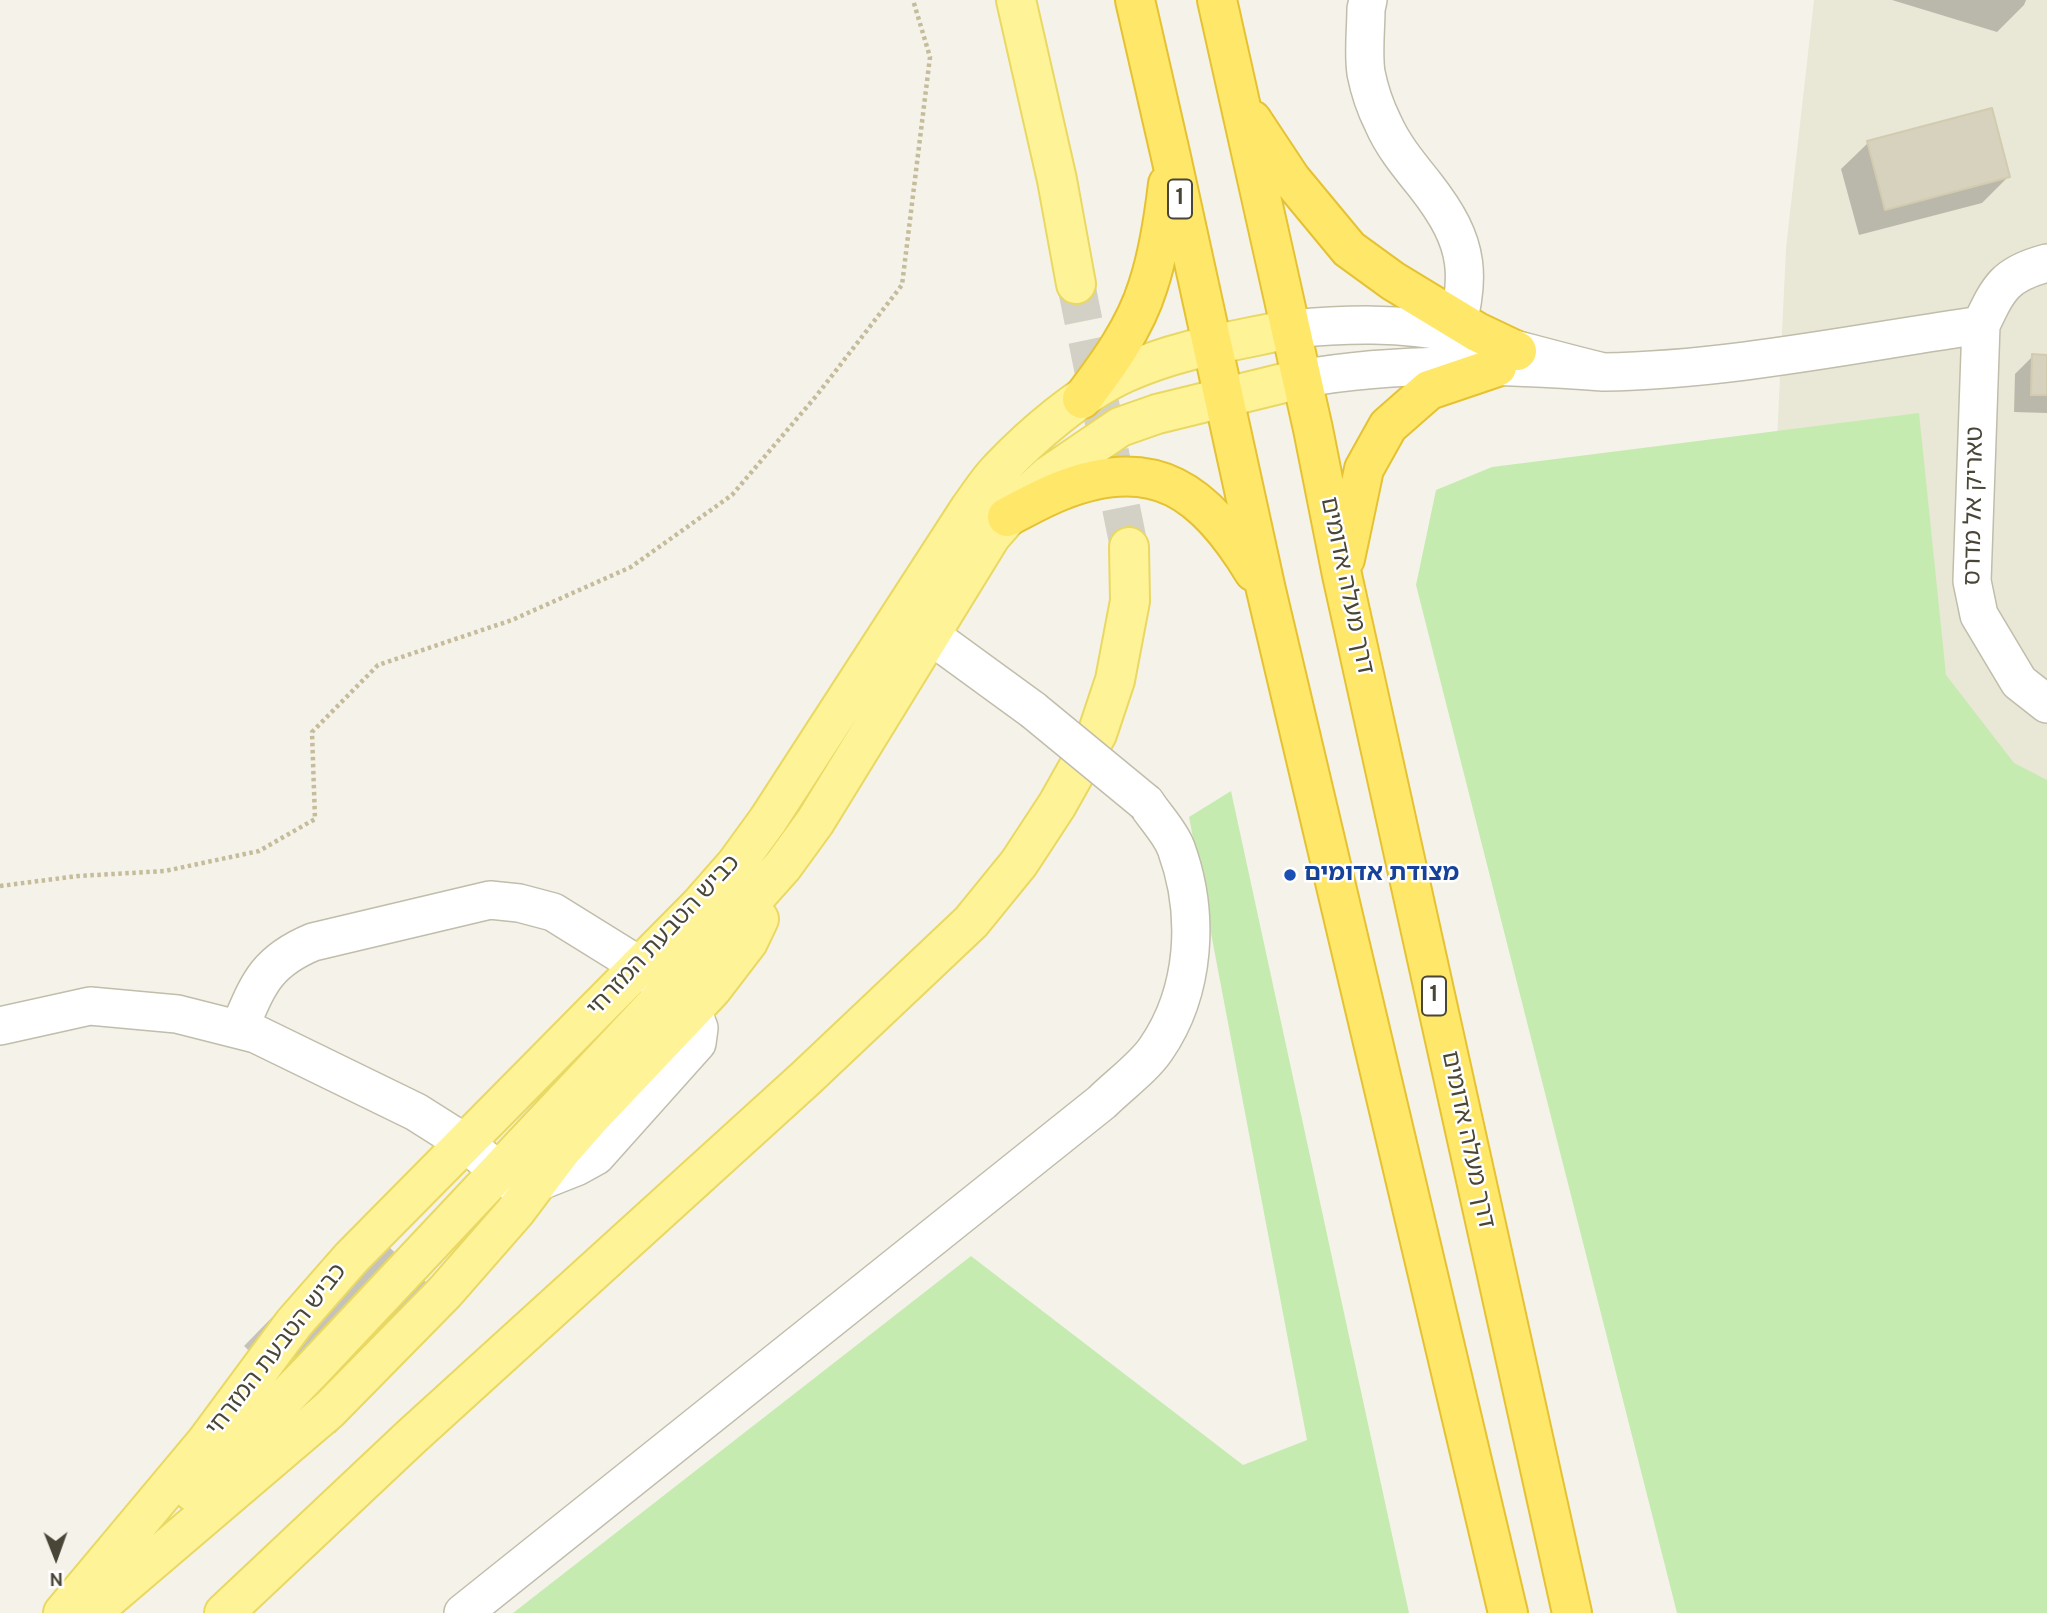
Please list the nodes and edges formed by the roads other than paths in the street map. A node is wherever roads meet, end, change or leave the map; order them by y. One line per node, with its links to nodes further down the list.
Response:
1 (1016, 0): 8 (main road)
2 (1135, 0): 6 (highway, 1)
3 (1217, 0): 5 (highway, 1)
4 (1368, 0): 12 (street)
5 (1238, 99): 10 (highway, 1); 12 (highway)
6 (1171, 158): 11 (highway, 1); 16 (highway)
7 (2047, 263): 9 (street)
8 (1076, 284)
9 (1981, 325): 13 (street); 22 (street, טאריק אל מדרס)
10 (1290, 329): 11 (main road, כביש הטבעת המזרחי); 12 (street); 14 (highway, 1)
11 (1212, 346): 15 (highway, 1); 16 (main road, כביש הטבעת המזרחי)
12 (1447, 353): 13 (highway); 13 (highway); 14 (street); 19 (highway)
13 (1507, 359)
14 (1300, 379): 15 (main road, כביש הטבעת המזרחי); 19 (highway, דרך מעלה אדומים / 1)
15 (1223, 398): 17 (main road, כביש הטבעת המזרחי); 20 (highway, 1)
16 (1082, 399): 21 (main road, כביש הטבעת המזרחי)
17 (1007, 517): 20 (highway); 21 (main road, כביש הטבעת המזרחי)
18 (1129, 548): 33 (main road)
19 (1342, 575): 36 (highway, דרך מעלה אדומים / 1)
20 (1266, 590): 35 (highway, 1)
21 (915, 624): 23 (main road, כביש הטבעת המזרחי); 24 (main road, כביש הטבעת המזרחי); 34 (street, bridge)
22 (2047, 704)
23 (640, 966): 24 (street); 26 (street); 27 (main road, כביש הטבעת המזרחי)
24 (681, 1000): 28 (main road, כביש הטבעת המזרחי); 29 (main road)
25 (0, 1026): 26 (street)
26 (239, 1029): 27 (street)
27 (464, 1143): 28 (street); 30 (main road, כביש הטבעת המזרחי)
28 (499, 1171): 29 (street); 31 (main road, כביש הטבעת המזרחי)
29 (533, 1189): 32 (main road)
30 (63, 1613)
31 (76, 1613)
32 (91, 1613)
33 (224, 1613)
34 (463, 1613)
35 (1508, 1613)
36 (1572, 1613)

